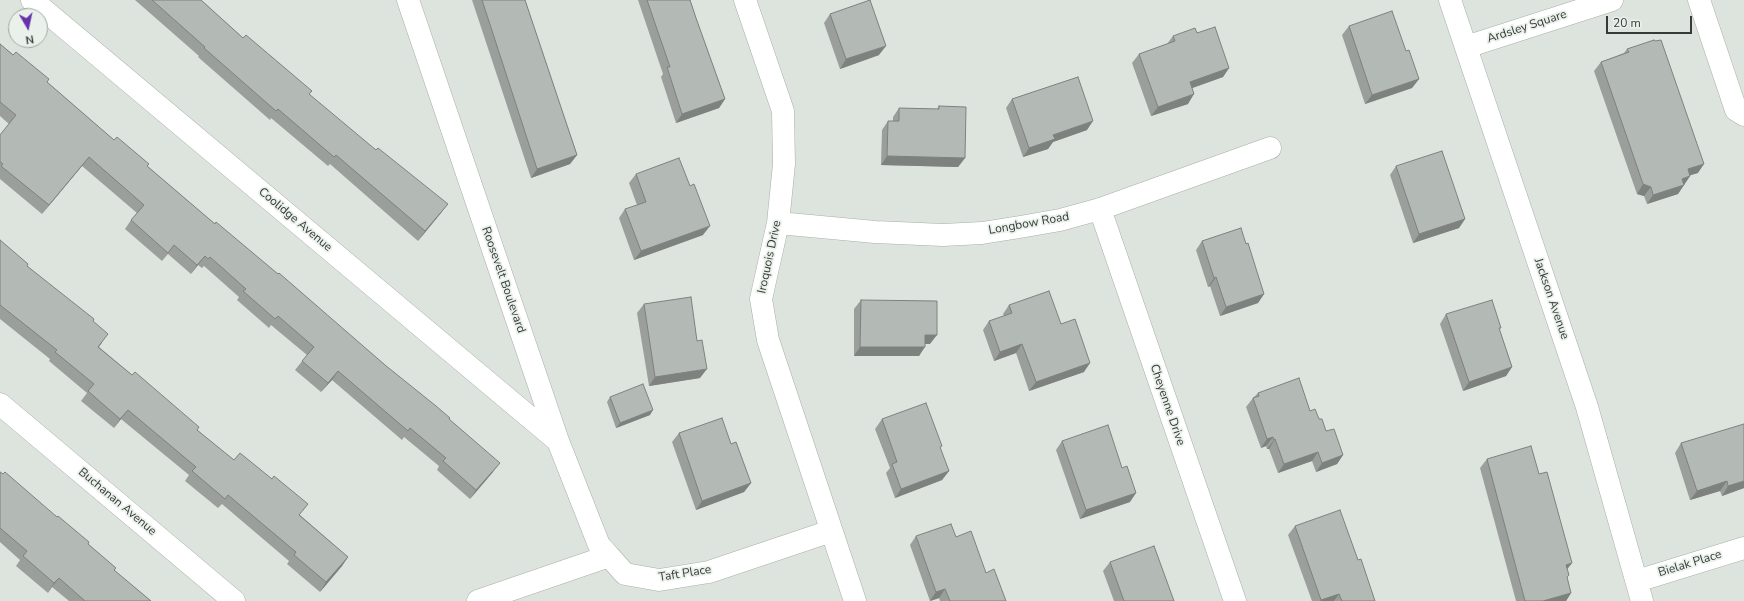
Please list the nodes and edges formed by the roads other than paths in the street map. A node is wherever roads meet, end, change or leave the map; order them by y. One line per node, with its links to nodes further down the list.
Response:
1 (32, 0): 13 (street, Coolidge Avenue)
2 (408, 0): 13 (street, Roosevelt Boulevard)
3 (745, 0): 11 (street, Iroquois Drive)
4 (1450, 0): 7 (street, Jackson Avenue)
5 (1612, 0): 7 (street, Ardsley Square)
6 (1699, 0): 8 (street)
7 (1466, 48): 17 (street, Jackson Avenue)
8 (1744, 115)
9 (1270, 148): 10 (street, Longbow Road)
10 (1100, 209): 11 (street, Longbow Road); 21 (street, Cheyenne Drive)
11 (778, 223): 14 (street, Iroquois Drive)
12 (0, 404): 18 (street, Buchanan Avenue)
13 (558, 441): 16 (street, Roosevelt Boulevard)
14 (831, 531): 16 (street, Taft Place); 20 (street, Iroquois Drive)
15 (1744, 548): 17 (street, Bielak Place)
16 (608, 556): 19 (street)
17 (1640, 591)
18 (234, 601)
19 (478, 601)
20 (855, 601)
21 (1235, 601)

